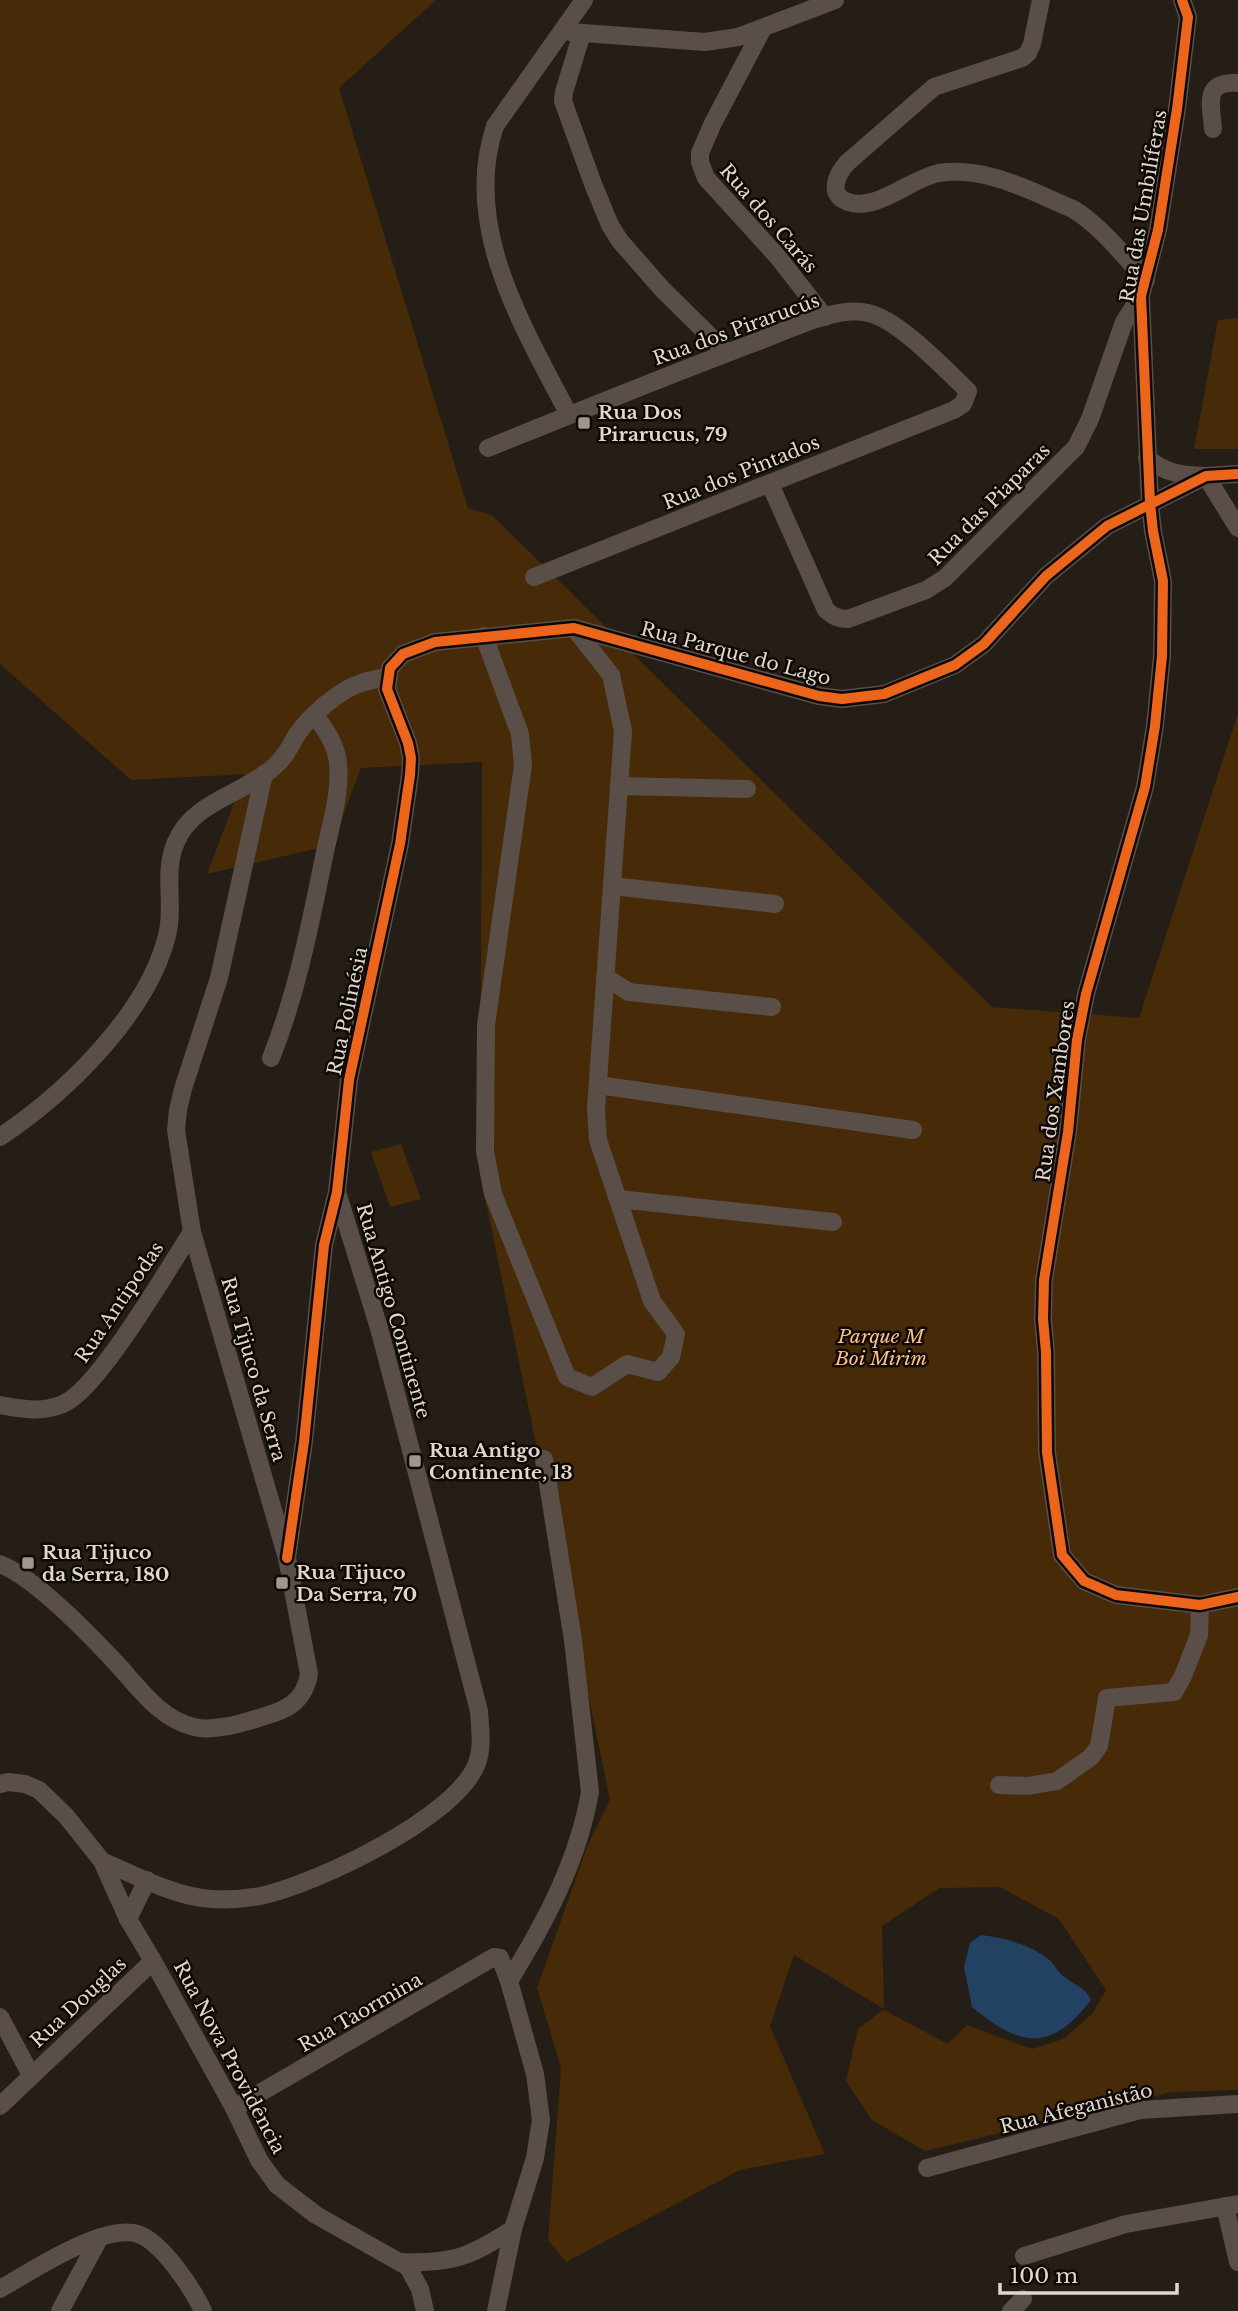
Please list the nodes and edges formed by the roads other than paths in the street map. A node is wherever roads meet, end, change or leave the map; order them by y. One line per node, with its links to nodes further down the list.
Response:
1 (584, 0): 6 (street)
2 (835, 0): 5 (street)
3 (1182, 0): 10 (street, Rua das Umbilíferas)
4 (1037, 1): 10 (street)
5 (763, 28): 7 (street); 11 (street, Rua dos Carás)
6 (562, 31): 7 (street); 14 (street)
7 (582, 33): 12 (street)
8 (1238, 83): 9 (street)
9 (1213, 129)
10 (1143, 288): 16 (street, Rua das Umbilíferas); 19 (street, Rua das Piaparas)
11 (825, 317): 12 (street, Rua dos Pirarucús); 13 (street, Rua dos Pirarucús)
12 (727, 353): 14 (street, Rua dos Pirarucús)
13 (962, 404): 19 (street, Rua dos Pintados)
14 (569, 415): 15 (street, Rua dos Pirarucús)
15 (488, 447)
16 (1147, 458): 18 (street, Rua Parque do Lago); 20 (street, Rua das Umbilíferas)
17 (1238, 474): 18 (street, Rua Parque do Lago)
18 (1206, 476): 20 (street, Rua Parque do Lago); 21 (street)
19 (770, 484): 22 (street, Rua dos Pintados)
20 (1150, 503): 23 (street, Rua Parque do Lago); 49 (street, Rua dos Xambores)
21 (1238, 528)
22 (534, 577)
23 (574, 628): 24 (street); 28 (street)
24 (484, 636): 25 (street); 39 (street)
25 (387, 677): 26 (street); 38 (street, Rua Polinésia)
26 (315, 715): 27 (street); 34 (street)
27 (264, 774): 37 (street); 41 (street, Rua Tijuco da Serra)
28 (619, 786): 29 (street); 30 (street)
29 (747, 789)
30 (612, 886): 31 (street); 32 (street)
31 (775, 904)
32 (605, 977): 33 (street); 35 (street)
33 (772, 1007)
34 (271, 1058)
35 (597, 1085): 36 (street); 39 (street)
36 (913, 1130)
37 (0, 1137)
38 (337, 1192): 42 (street, Rua Polinésia); 43 (street, Rua Antigo Continente)
39 (618, 1199): 40 (street)
40 (833, 1222)
41 (192, 1232): 44 (street, Rua Antipodas); 46 (street, Rua Tijuco da Serra)
42 (324, 1245): 43 (street); 46 (street, Rua Polinésia)
43 (358, 1257): 53 (street, Rua Antigo Continente)
44 (0, 1405)
45 (544, 1459): 56 (street)
46 (287, 1558): 47 (street, Rua Tijuco da Serra)
47 (0, 1564)
48 (1238, 1597): 49 (street, Rua dos Xambores)
49 (1200, 1605): 51 (street)
50 (0, 1784): 52 (street, Rua Nova Providência)
51 (999, 1785)
52 (102, 1861): 53 (street, Rua Antigo Continente); 54 (street, Rua Nova Providência)
53 (147, 1880): 54 (street)
54 (128, 1919): 55 (street, Rua Nova Providência)
55 (153, 1961): 58 (street, Rua Douglas); 61 (street, Rua Nova Providência)
56 (509, 1982): 61 (street, Rua Taormina); 64 (street)
57 (0, 2017): 58 (street, Rua Douglas)
58 (31, 2075): 60 (street, Rua Douglas)
59 (1238, 2104): 62 (street, Rua Afeganistão)
60 (0, 2106)
61 (234, 2108): 67 (street, Rua Nova Providência)
62 (927, 2168)
63 (1232, 2205): 66 (street); 68 (street)
64 (513, 2229): 67 (street); 73 (street)
65 (100, 2237): 69 (street); 70 (street); 71 (street)
66 (1024, 2256)
67 (400, 2262): 72 (street, Rua Nova Providência)
68 (1238, 2262)
69 (0, 2289)
70 (60, 2311)
71 (203, 2311)
72 (425, 2311)
73 (496, 2311)

